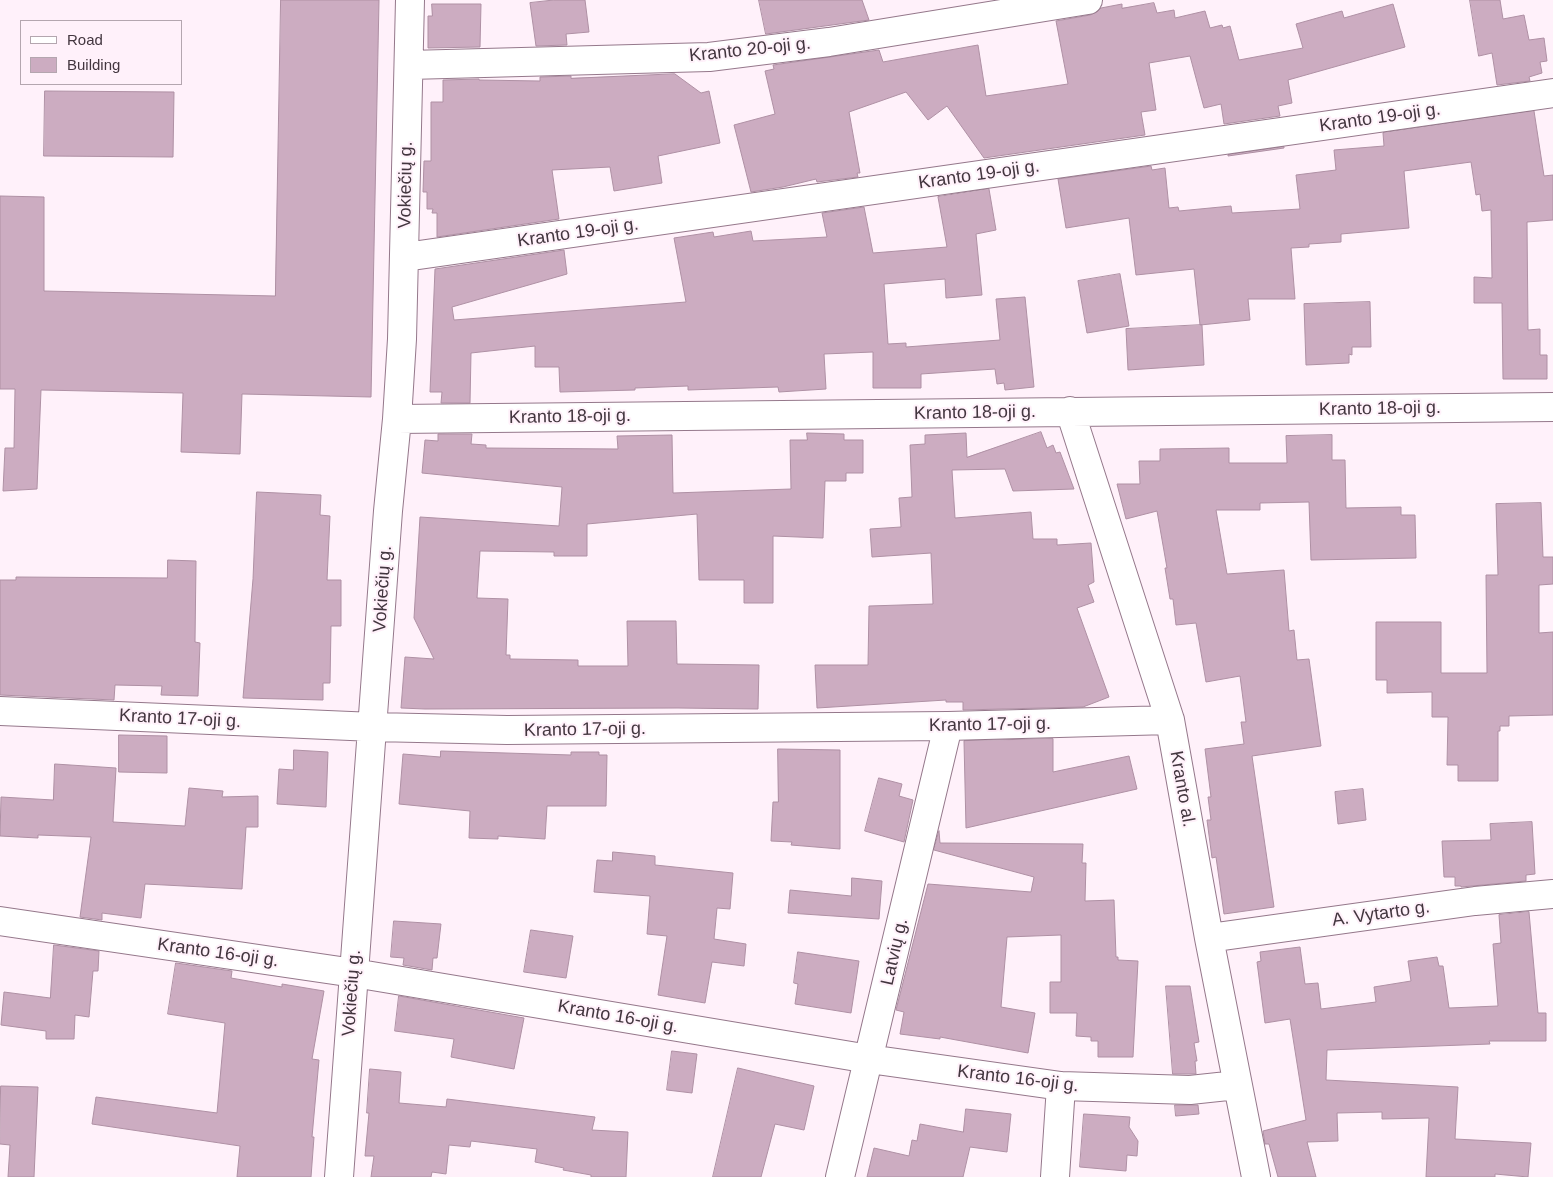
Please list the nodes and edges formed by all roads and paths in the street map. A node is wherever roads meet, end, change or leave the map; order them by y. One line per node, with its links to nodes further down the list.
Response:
1 (410, 0): 3 (street, Vokiečių g.)
2 (1088, 0): 3 (street, Kranto 20-oji g.)
3 (409, 65): 5 (street, Vokiečių g.)
4 (1553, 93): 5 (street, Kranto 19-oji g.)
5 (405, 258): 8 (street, Vokiečių g.)
6 (1553, 407): 7 (street, Kranto 18-oji g.)
7 (1070, 411): 8 (street, Kranto 18-oji g.); 10 (street, Kranto al.)
8 (398, 420): 12 (street, Vokiečių g.)
9 (0, 711): 12 (street, Kranto 17-oji g.)
10 (1170, 720): 11 (street, Kranto 17-oji g.); 15 (street, Kranto al.)
11 (948, 726): 12 (street, Kranto 17-oji g.); 17 (street, Latvių g.)
12 (374, 727): 16 (street, Vokiečių g.)
13 (1553, 894): 15 (street, A. Vytarto g.)
14 (0, 921): 16 (street, Kranto 16-oji g.)
15 (1209, 938): 18 (street, Kranto al.)
16 (354, 973): 17 (street, Kranto 16-oji g.); 20 (street, Vokiečių g.)
17 (869, 1060): 19 (street, Kranto 16-oji g.); 21 (street, Latvių g.)
18 (1237, 1085): 19 (street, Kranto 16-oji g.); 23 (street, Kranto al.)
19 (1061, 1086): 22 (street)
20 (339, 1177)
21 (840, 1177)
22 (1055, 1177)
23 (1256, 1177)

